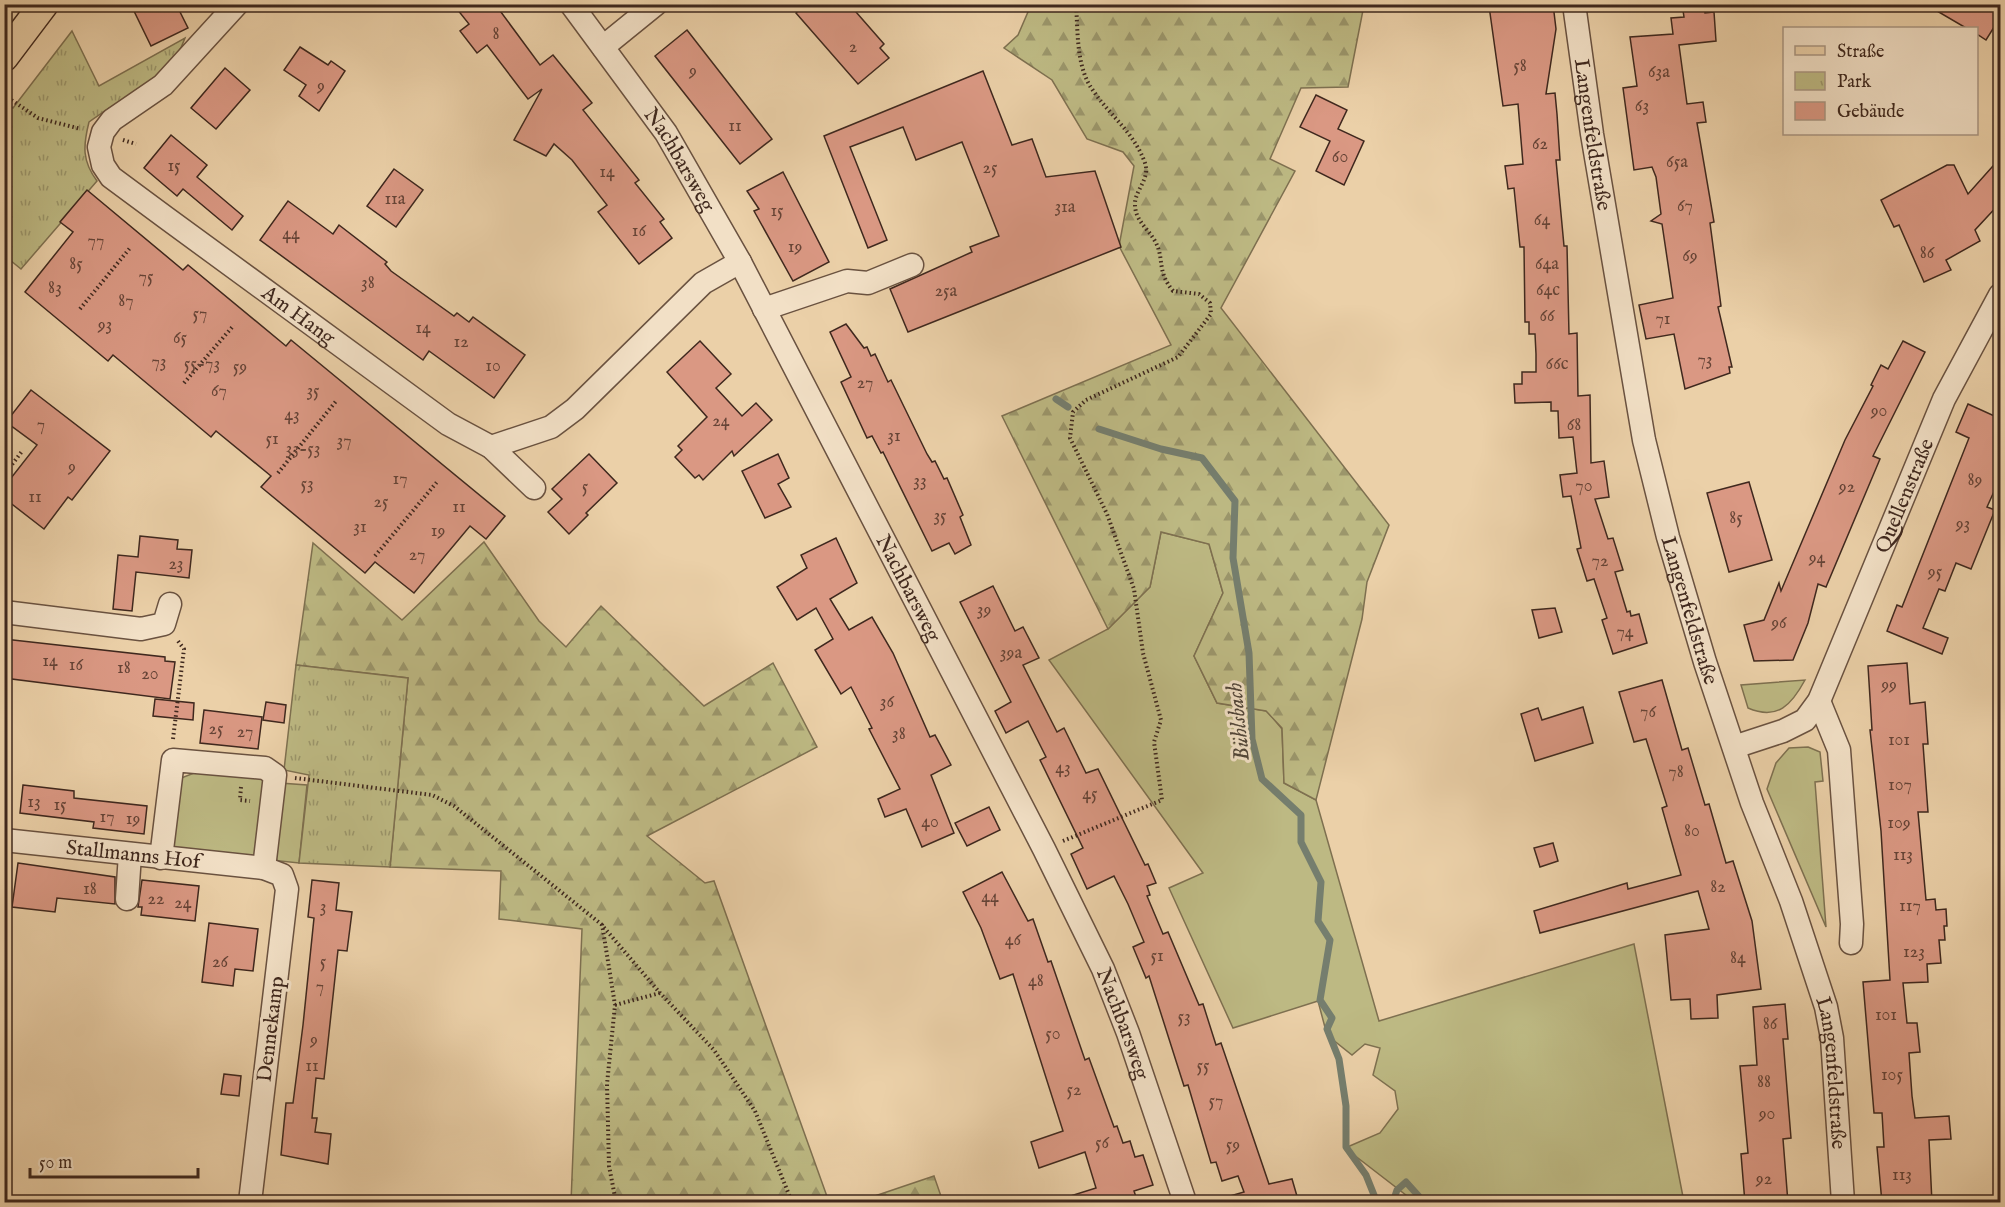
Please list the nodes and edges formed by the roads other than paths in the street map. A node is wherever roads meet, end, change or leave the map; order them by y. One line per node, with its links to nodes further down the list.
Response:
1 (44, 4): 7 (main road)
2 (237, 4): 12 (street, Am Hang)
3 (571, 4): 6 (street, Nachbarsweg)
4 (656, 4): 6 (street)
5 (1574, 4): 17 (street, Langenfeldstraße)
6 (603, 47): 8 (street, Nachbarsweg)
7 (4, 57)
8 (740, 262): 11 (street, Nachbarsweg); 12 (street)
9 (912, 265): 11 (street)
10 (2001, 295): 16 (street, Quellenstraße)
11 (764, 309): 25 (street, Nachbarsweg)
12 (490, 447): 13 (street, Am Hang)
13 (534, 488)
14 (4, 612): 15 (street)
15 (167, 614)
16 (1819, 701): 17 (street, Quellenstraße); 23 (street)
17 (1734, 747): 26 (street, Langenfeldstraße)
18 (4, 840): 19 (street, Stallmanns Hof)
19 (130, 854): 20 (street, Stallmanns Hof); 22 (street)
20 (161, 858): 21 (street, Stallmanns Hof); 21 (street)
21 (264, 867): 24 (street, Dennekamp)
22 (127, 899)
23 (1851, 944)
24 (249, 1203)
25 (1185, 1203)
26 (1843, 1203)

